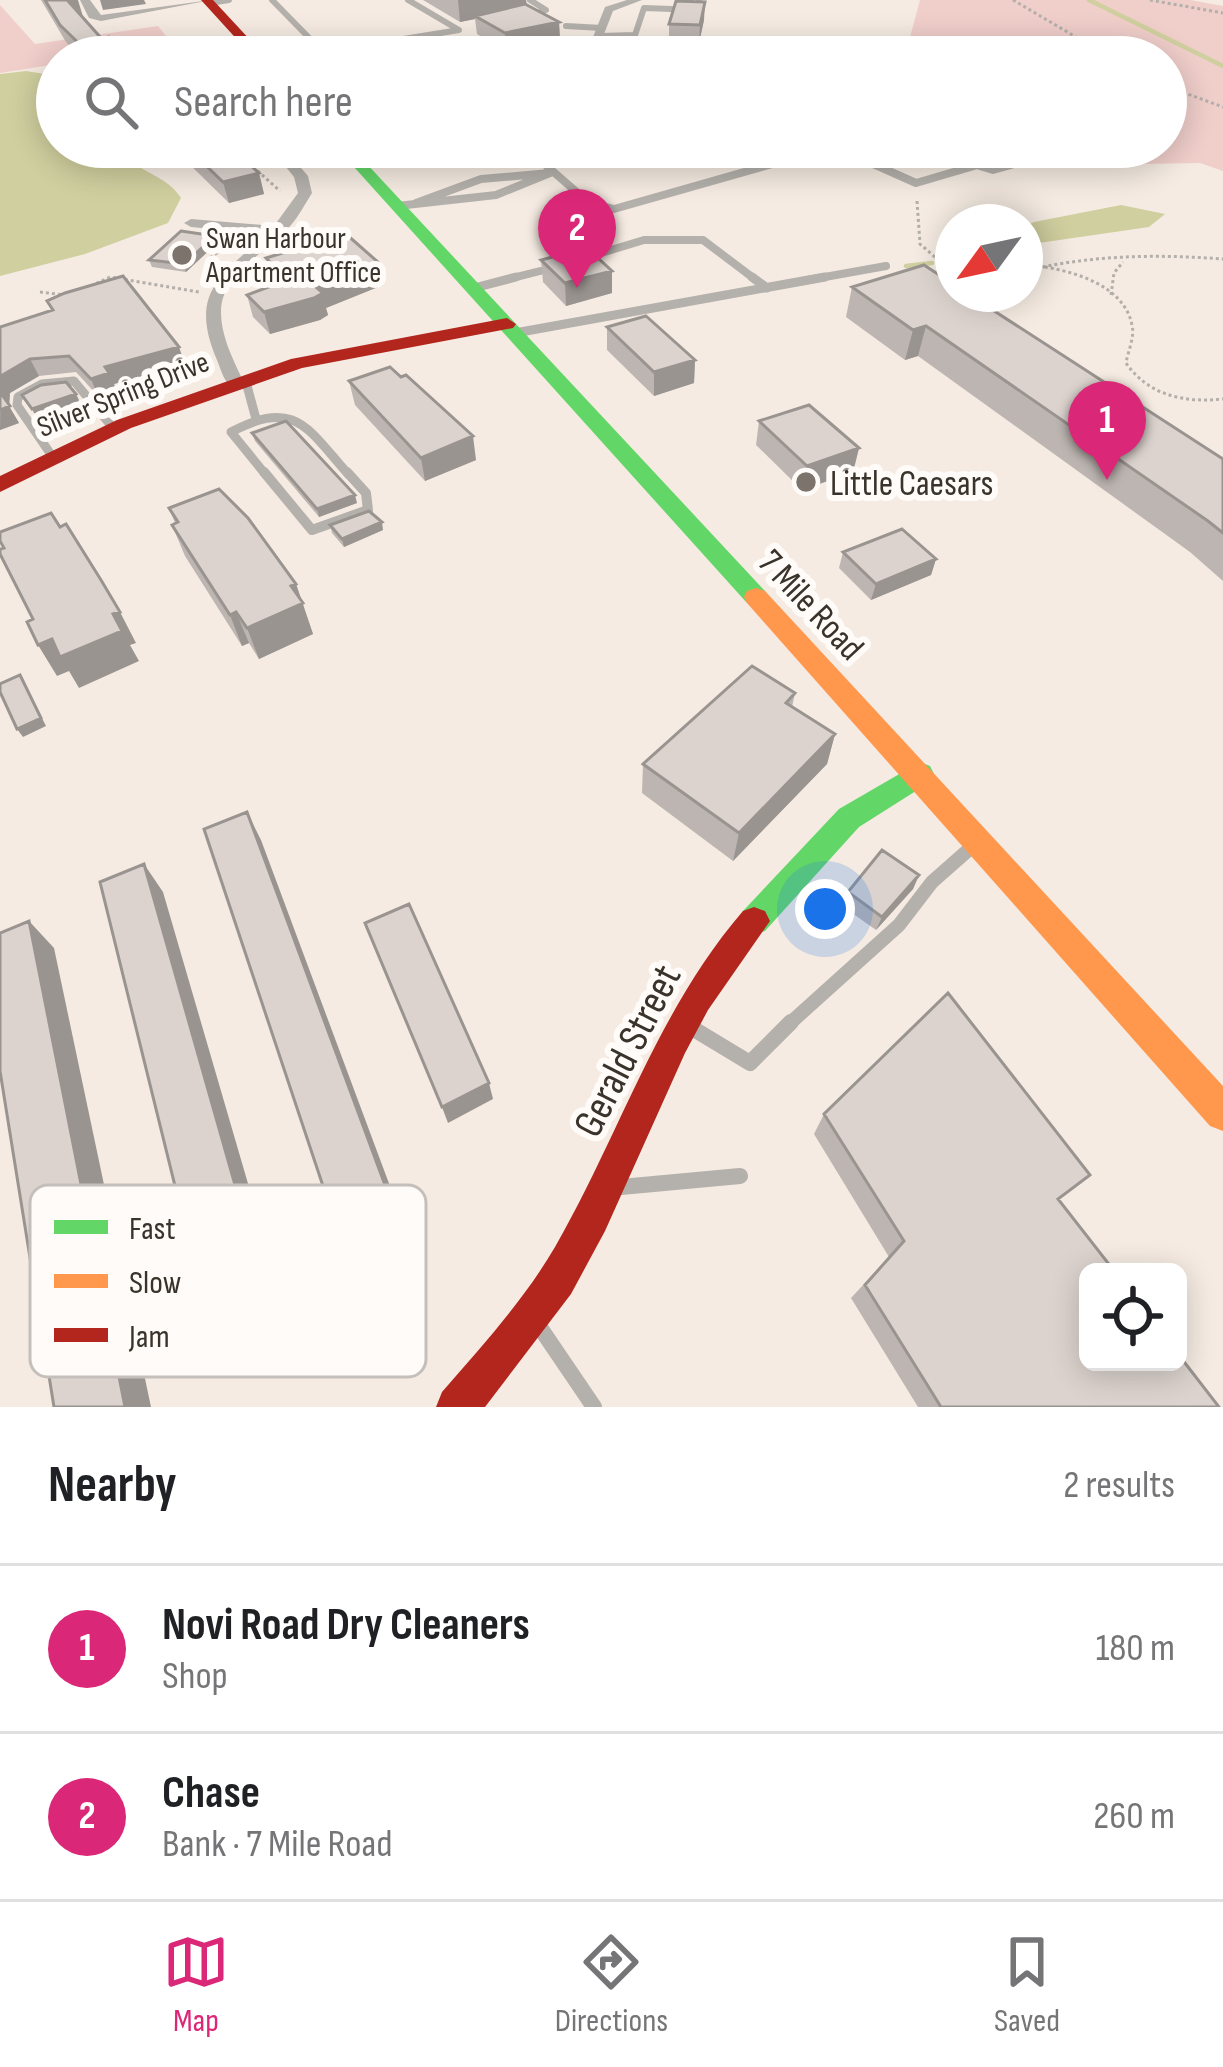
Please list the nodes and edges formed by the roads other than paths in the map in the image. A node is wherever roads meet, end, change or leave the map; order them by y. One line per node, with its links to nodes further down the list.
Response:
1 (85, 0): 7 (street)
2 (272, 0): 13 (lane)
3 (408, 0): 11 (lane)
4 (530, 0): 8 (lane)
5 (637, 0): 17 (street)
6 (699, 0): 18 (lane)
7 (213, 1): 12 (street)
8 (522, 17)
9 (480, 26): 11 (lane)
10 (566, 26): 16 (lane)
11 (459, 30): 14 (lane); 15 (lane)
12 (242, 36)
13 (307, 36)
14 (422, 36)
15 (463, 36)
16 (585, 36)
17 (598, 36)
18 (629, 36)
19 (292, 168): 28 (street)
20 (366, 168): 26 (street, 7 Mile Road)
21 (545, 168): 25 (lane)
22 (759, 168): 25 (lane)
23 (881, 168): 24 (lane)
24 (967, 168)
25 (550, 173): 26 (lane)
26 (406, 205): 34 (street, 7 Mile Road)
27 (191, 223): 28 (street)
28 (274, 230): 32 (street)
29 (571, 262): 35 (lane)
30 (299, 263): 32 (lane)
31 (886, 266): 35 (lane)
32 (227, 269): 37 (street)
33 (540, 271): 34 (lane)
34 (474, 288): 36 (street, 7 Mile Road)
35 (767, 288): 36 (lane)
36 (515, 333): 37 (street, Silver Spring Drive); 42 (street, 7 Mile Road)
37 (241, 384): 38 (lane); 39 (street, Silver Spring Drive)
38 (256, 419): 38 (lane)
39 (113, 428): 40 (street, Silver Spring Drive); 40 (lane)
40 (52, 456): 41 (street, Silver Spring Drive)
41 (0, 485)
42 (920, 774): 43 (street, 7 Mile Road); 44 (street, Gerald Street)
43 (980, 840): 44 (lane); 45 (street, 7 Mile Road)
44 (683, 1023): 47 (street, Gerald Street)
45 (1223, 1113)
46 (740, 1176): 47 (lane)
47 (605, 1188): 48 (street, Gerald Street)
48 (532, 1316): 49 (street, Gerald Street); 50 (lane)
49 (458, 1407)
50 (594, 1407)

